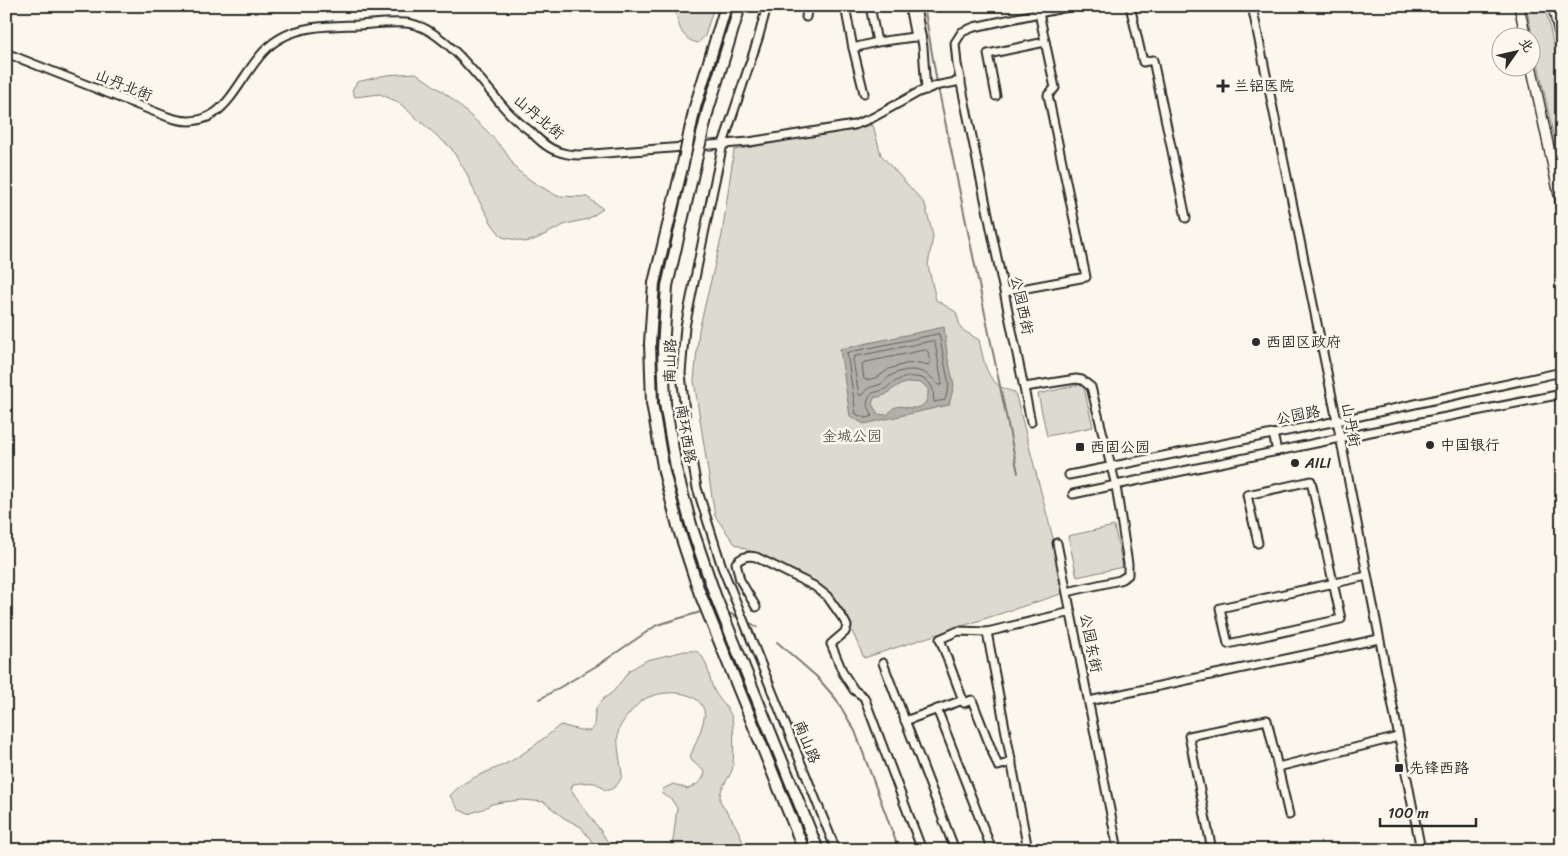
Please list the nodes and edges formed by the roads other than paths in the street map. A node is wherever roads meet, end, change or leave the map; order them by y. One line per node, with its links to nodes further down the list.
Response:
1 (726, 6): 64 (highway, 南环西路, bridge)
2 (740, 6): 65 (highway, 南环西路, bridge)
3 (767, 6): 28 (street, 南山路)
4 (808, 6): 15 (street)
5 (845, 6): 21 (street)
6 (870, 6): 18 (street)
7 (909, 6): 17 (street)
8 (916, 6): 17 (street)
9 (1072, 6): 14 (street)
10 (1130, 6): 30 (street)
11 (1252, 6): 35 (street, 山丹街)
12 (1519, 6): 16 (main road)
13 (1553, 6): 20 (main road)
14 (1039, 13): 19 (street); 24 (street)
15 (806, 17)
16 (1524, 28)
17 (918, 36): 18 (street); 25 (street)
18 (877, 42): 21 (street)
19 (1046, 42): 27 (street); 31 (street)
20 (1562, 46)
21 (853, 48): 26 (street)
22 (6, 54): 28 (street, 山丹北街)
23 (1534, 78): 29 (main road)
24 (961, 81): 25 (street, 山丹北街); 31 (street, 公园西街)
25 (926, 90): 28 (street, 山丹北街)
26 (864, 93)
27 (996, 96)
28 (723, 144): 48 (street, 南山路)
29 (1562, 209)
30 (1186, 218)
31 (1005, 292): 33 (street, 公园西街)
32 (1562, 372): 35 (street, 公园路)
33 (1025, 387): 36 (street, 公园西街); 40 (street)
34 (1562, 394): 38 (street, 公园路)
35 (1337, 421): 37 (street, 公园路); 38 (street, 山丹街)
36 (1031, 422)
37 (1273, 434): 39 (street); 40 (street, 公园路)
38 (1340, 438): 39 (street, 公园路); 46 (street, 山丹街)
39 (1277, 451): 42 (street, 公园路)
40 (1112, 466): 41 (street, 公园路); 42 (street)
41 (1069, 475)
42 (1116, 486): 43 (street, 公园路); 50 (street)
43 (1073, 494)
44 (1057, 543): 50 (street, 公园东街)
45 (1258, 543): 49 (street)
46 (1367, 576): 49 (street); 54 (street, 山丹街)
47 (740, 580): 48 (street); 51 (street); 67 (street)
48 (728, 584): 66 (street, 南山路)
49 (1333, 584): 49 (street)
50 (1068, 592): 52 (street, 公园东街)
51 (756, 607)
52 (1071, 612): 53 (street); 57 (street, 公园东街)
53 (986, 632): 56 (street); 61 (street)
54 (1379, 639): 57 (street); 60 (street, 山丹街)
55 (883, 663): 59 (street)
56 (963, 700): 58 (street); 61 (street)
57 (1089, 701): 71 (street, 公园东街)
58 (937, 709): 59 (street); 69 (street)
59 (905, 721): 68 (street)
60 (1398, 737): 62 (street); 73 (street, 山丹街)
61 (1012, 762): 70 (street)
62 (1278, 767): 63 (street); 72 (street)
63 (1289, 815)
64 (804, 850)
65 (818, 850)
66 (836, 850)
67 (922, 850)
68 (955, 850)
69 (992, 850)
70 (1028, 850)
71 (1118, 850)
72 (1212, 850)
73 (1421, 850)

